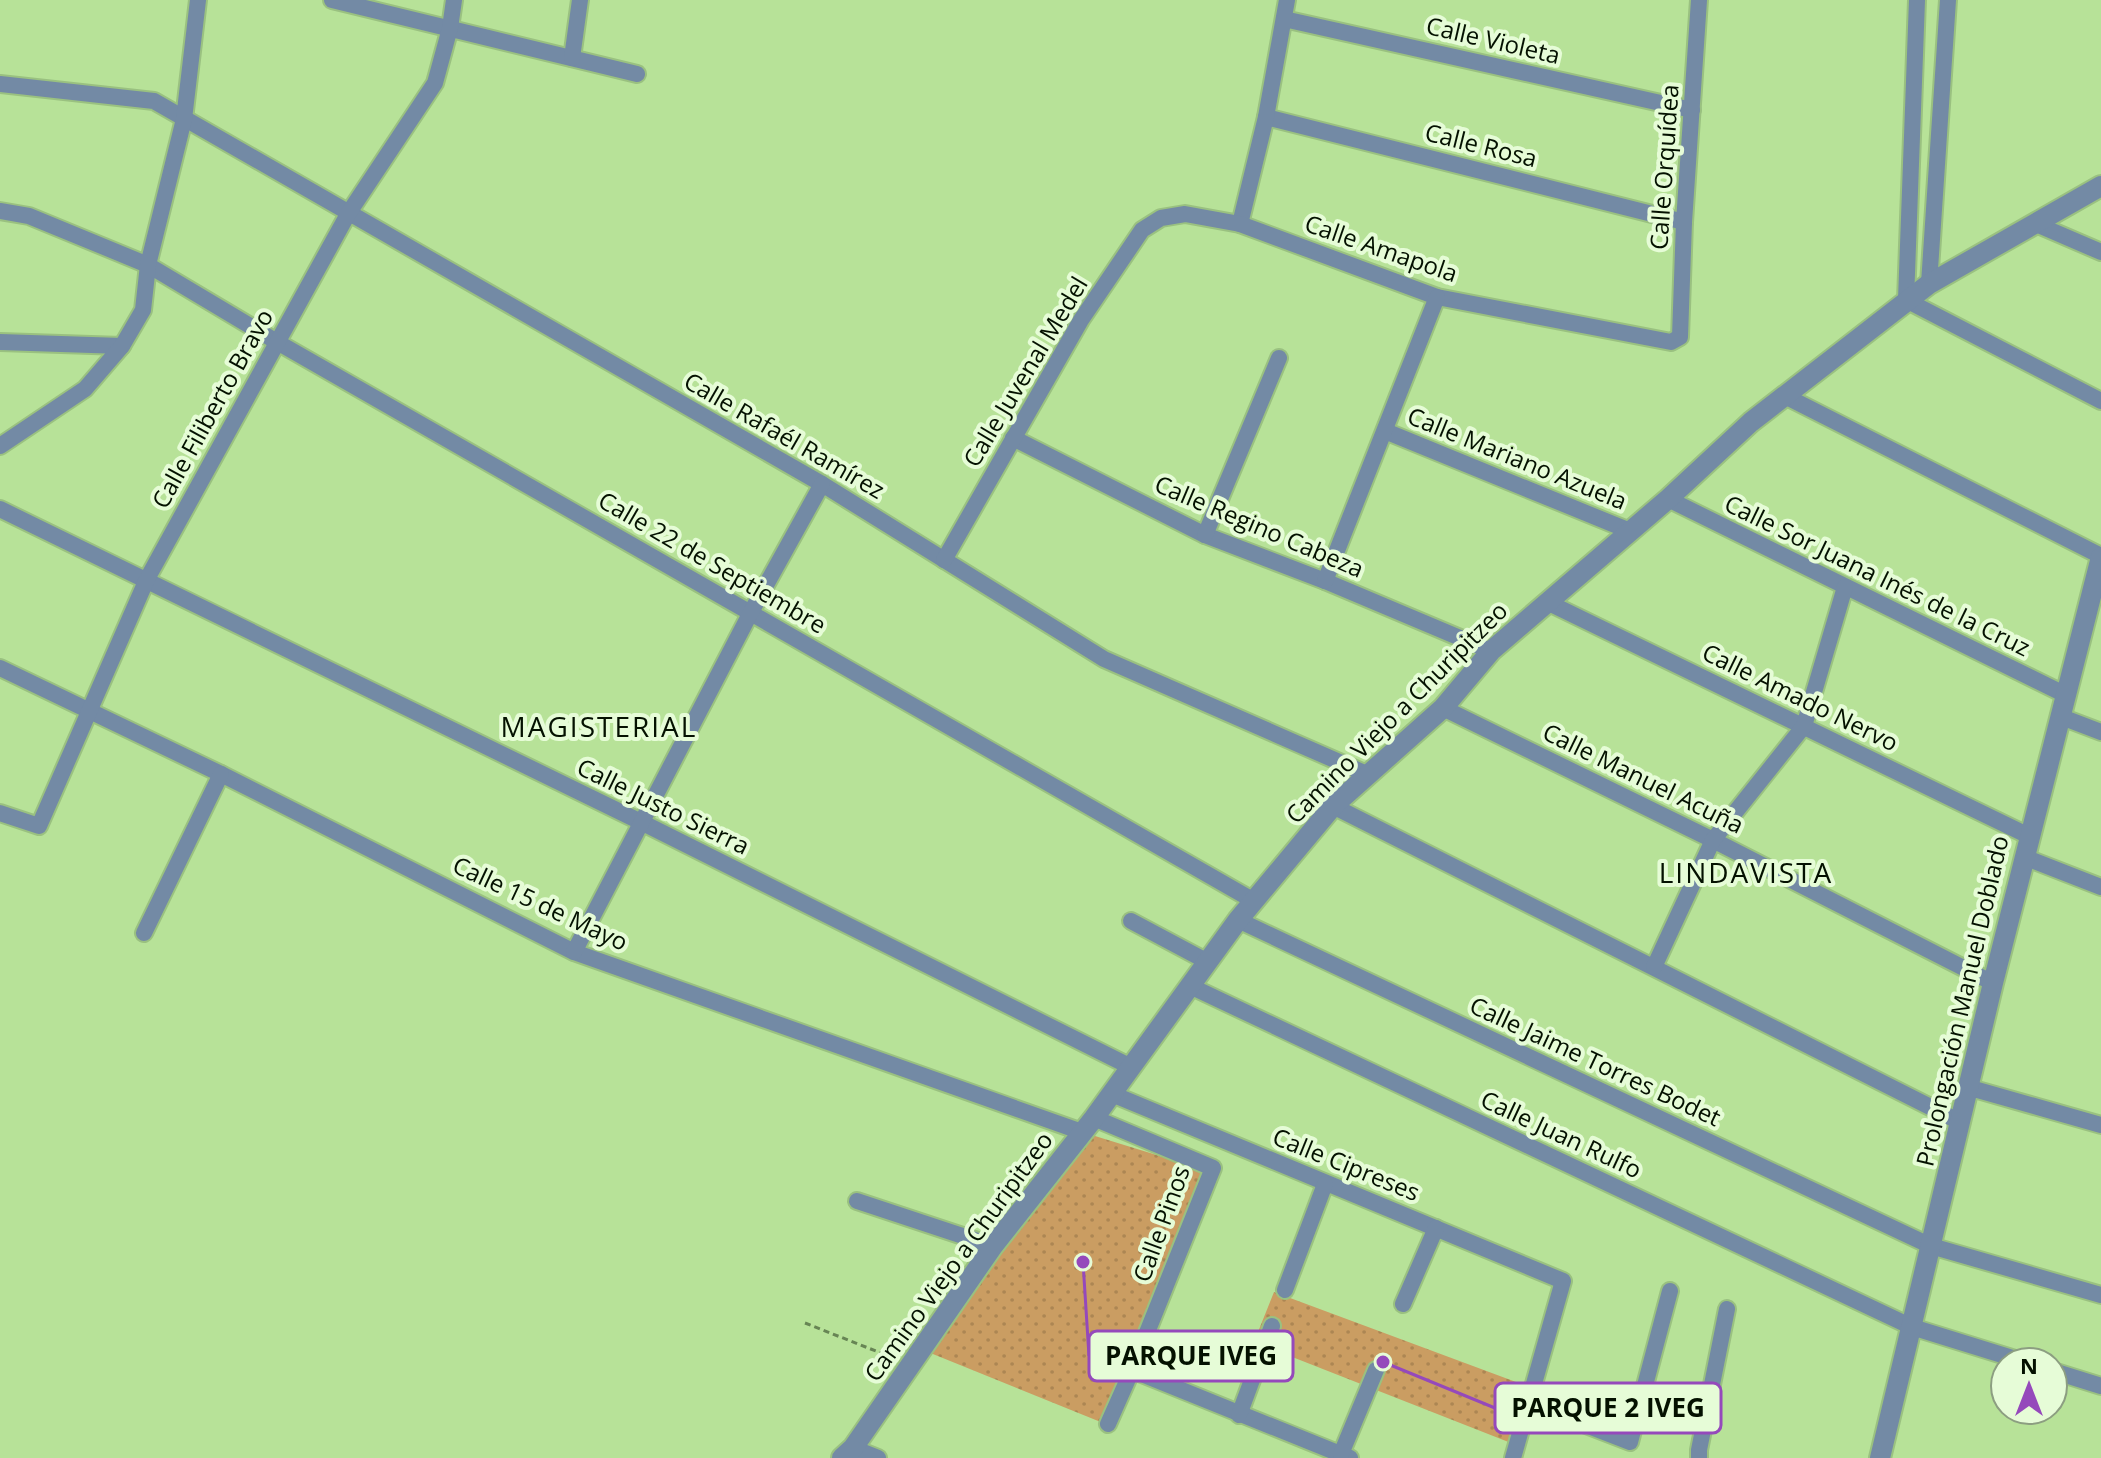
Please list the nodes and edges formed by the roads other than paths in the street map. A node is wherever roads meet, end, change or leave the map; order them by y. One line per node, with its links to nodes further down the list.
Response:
1 (198, 0): 16 (street)
2 (332, 0): 10 (street)
3 (454, 0): 10 (street, Calle Filiberto Bravo)
4 (580, 0): 11 (street)
5 (1287, 0): 9 (street)
6 (1699, 0): 14 (street, Calle Orquídea)
7 (1917, 0): 17 (street)
8 (1948, 0): 18 (street)
9 (1284, 19): 14 (street, Calle Violeta); 15 (street)
10 (450, 28): 11 (street); 21 (street, Calle Filiberto Bravo)
11 (572, 58): 12 (street)
12 (637, 74)
13 (0, 84): 16 (street, Calle Rafaél Ramírez)
14 (1692, 110): 23 (street, Calle Orquídea)
15 (1266, 117): 23 (street, Calle Rosa); 24 (street)
16 (184, 119): 21 (street, Calle Rafaél Ramírez); 27 (street)
17 (1910, 148): 18 (street); 30 (street)
18 (1938, 149): 28 (street)
19 (2101, 186): 25 (street, Camino Viejo a Churipitzeo)
20 (0, 211): 27 (street, Calle 22 de Septiembre)
21 (348, 214): 33 (street, Calle Filiberto Bravo); 41 (street, Calle Rafaél Ramírez)
22 (1161, 218): 24 (street, Calle Amapola); 39 (street, Calle Juvenal Medel)
23 (1684, 222): 31 (street, Calle Orquídea)
24 (1240, 224): 29 (street, Calle Amapola)
25 (2036, 224): 26 (street); 28 (street, Camino Viejo a Churipitzeo)
26 (2101, 252)
27 (148, 265): 33 (street, Calle 22 de Septiembre); 34 (street)
28 (1929, 284): 30 (street, Camino Viejo a Churipitzeo)
29 (1437, 297): 31 (street, Calle Amapola); 38 (street)
30 (1906, 300): 36 (street, Camino Viejo a Churipitzeo); 37 (street)
31 (1680, 337)
32 (0, 342): 34 (street)
33 (277, 342): 48 (street, Calle Filiberto Bravo); 52 (street, Calle 22 de Septiembre)
34 (122, 346): 40 (street)
35 (1279, 358): 45 (street)
36 (1783, 395): 42 (street, Camino Viejo a Churipitzeo); 46 (street)
37 (2101, 401)
38 (1385, 431): 44 (street, Calle Mariano Azuela); 49 (street)
39 (1013, 438): 45 (street, Calle Regino Cabeza); 47 (street, Calle Juvenal Medel)
40 (0, 446)
41 (822, 484): 47 (street, Calle Rafaél Ramírez); 52 (street)
42 (1668, 499): 44 (street, Camino Viejo a Churipitzeo); 50 (street, Calle Sor Juana Inés de la Cruz)
43 (0, 509): 48 (street, Calle Justo Sierra)
44 (1630, 531): 51 (street, Camino Viejo a Churipitzeo)
45 (1205, 535): 49 (street, Calle Regino Cabeza)
46 (2101, 557): 55 (street, Prolongación Manuel Doblado)
47 (944, 560): 62 (street, Calle Rafaél Ramírez)
48 (147, 579): 57 (street, Calle Filiberto Bravo); 65 (street, Calle Justo Sierra)
49 (1325, 581): 53 (street, Calle Regino Cabeza)
50 (1845, 587): 55 (street, Calle Sor Juana Inés de la Cruz); 59 (street)
51 (1549, 603): 53 (street, Camino Viejo a Churipitzeo); 59 (street, Calle Amado Nervo)
52 (751, 612): 65 (street); 70 (street, Calle 22 de Septiembre)
53 (1491, 651): 56 (street, Camino Viejo a Churipitzeo)
54 (0, 668): 57 (street, Calle 15 de Mayo)
55 (2066, 695): 58 (street, Prolongación Manuel Doblado)
56 (1443, 708): 62 (street, Camino Viejo a Churipitzeo); 67 (street, Calle Manuel Acuña)
57 (88, 710): 61 (street, Calle 15 de Mayo); 64 (street, Calle Filiberto Bravo)
58 (2059, 716): 60 (street); 66 (street, Prolongación Manuel Doblado)
59 (1804, 726): 66 (street, Calle Amado Nervo); 67 (street)
60 (2101, 732)
61 (221, 774): 73 (street); 74 (street, Calle 15 de Mayo)
62 (1369, 775): 63 (street, Camino Viejo a Churipitzeo)
63 (1333, 806): 70 (street, Camino Viejo a Churipitzeo); 76 (street)
64 (0, 813)
65 (643, 823): 74 (street); 79 (street, Calle Justo Sierra)
66 (2029, 836): 68 (street, Prolongación Manuel Doblado)
67 (1713, 840): 76 (street); 77 (street, Calle Manuel Acuña)
68 (2024, 857): 69 (street); 77 (street, Prolongación Manuel Doblado)
69 (2101, 887)
70 (1254, 901): 71 (street, Camino Viejo a Churipitzeo)
71 (1238, 920): 75 (street, Camino Viejo a Churipitzeo); 89 (street, Calle Jaime Torres Bodet)
72 (1131, 921): 75 (street)
73 (144, 933)
74 (574, 952): 83 (street, Calle 15 de Mayo)
75 (1208, 962): 78 (street, Camino Viejo a Churipitzeo)
76 (1654, 967): 82 (street)
77 (1993, 983): 80 (street, Prolongación Manuel Doblado)
78 (1190, 986): 79 (street, Camino Viejo a Churipitzeo); 96 (street, Calle Juan Rulfo)
79 (1131, 1067): 81 (street, Camino Viejo a Churipitzeo)
80 (1967, 1087): 82 (street, Prolongación Manuel Doblado); 84 (street)
81 (1112, 1094): 83 (street, Camino Viejo a Churipitzeo); 85 (street, Calle Cipreses)
82 (1960, 1122): 89 (street, Prolongación Manuel Doblado)
83 (1088, 1125): 88 (street, Camino Viejo a Churipitzeo); 98 (street, Calle Pinos)
84 (2101, 1125)
85 (1325, 1184): 87 (street, Calle Cipreses); 90 (street)
86 (857, 1201): 88 (street)
87 (1436, 1228): 93 (street); 102 (street, Calle Cipreses)
88 (993, 1246): 105 (street, Camino Viejo a Churipitzeo)
89 (1931, 1246): 92 (street, Calle Jaime Torres Bodet); 96 (street, Prolongación Manuel Doblado)
90 (1285, 1290)
91 (1670, 1291): 102 (street)
92 (2101, 1295)
93 (1403, 1304)
94 (1727, 1309): 109 (street)
95 (1272, 1326): 103 (street)
96 (1912, 1327): 97 (street, Calle Juan Rulfo); 110 (street, Prolongación Manuel Doblado)
97 (1989, 1351)
98 (1132, 1370): 103 (street); 104 (street)
99 (1376, 1370): 106 (street)
100 (2069, 1376): 101 (street)
101 (2101, 1386)
102 (1529, 1403): 108 (street)
103 (1239, 1415): 106 (street)
104 (1108, 1424)
105 (848, 1453): 107 (street)
106 (1345, 1456)
107 (878, 1458)
108 (1513, 1458)
109 (1699, 1458)
110 (1880, 1458)

